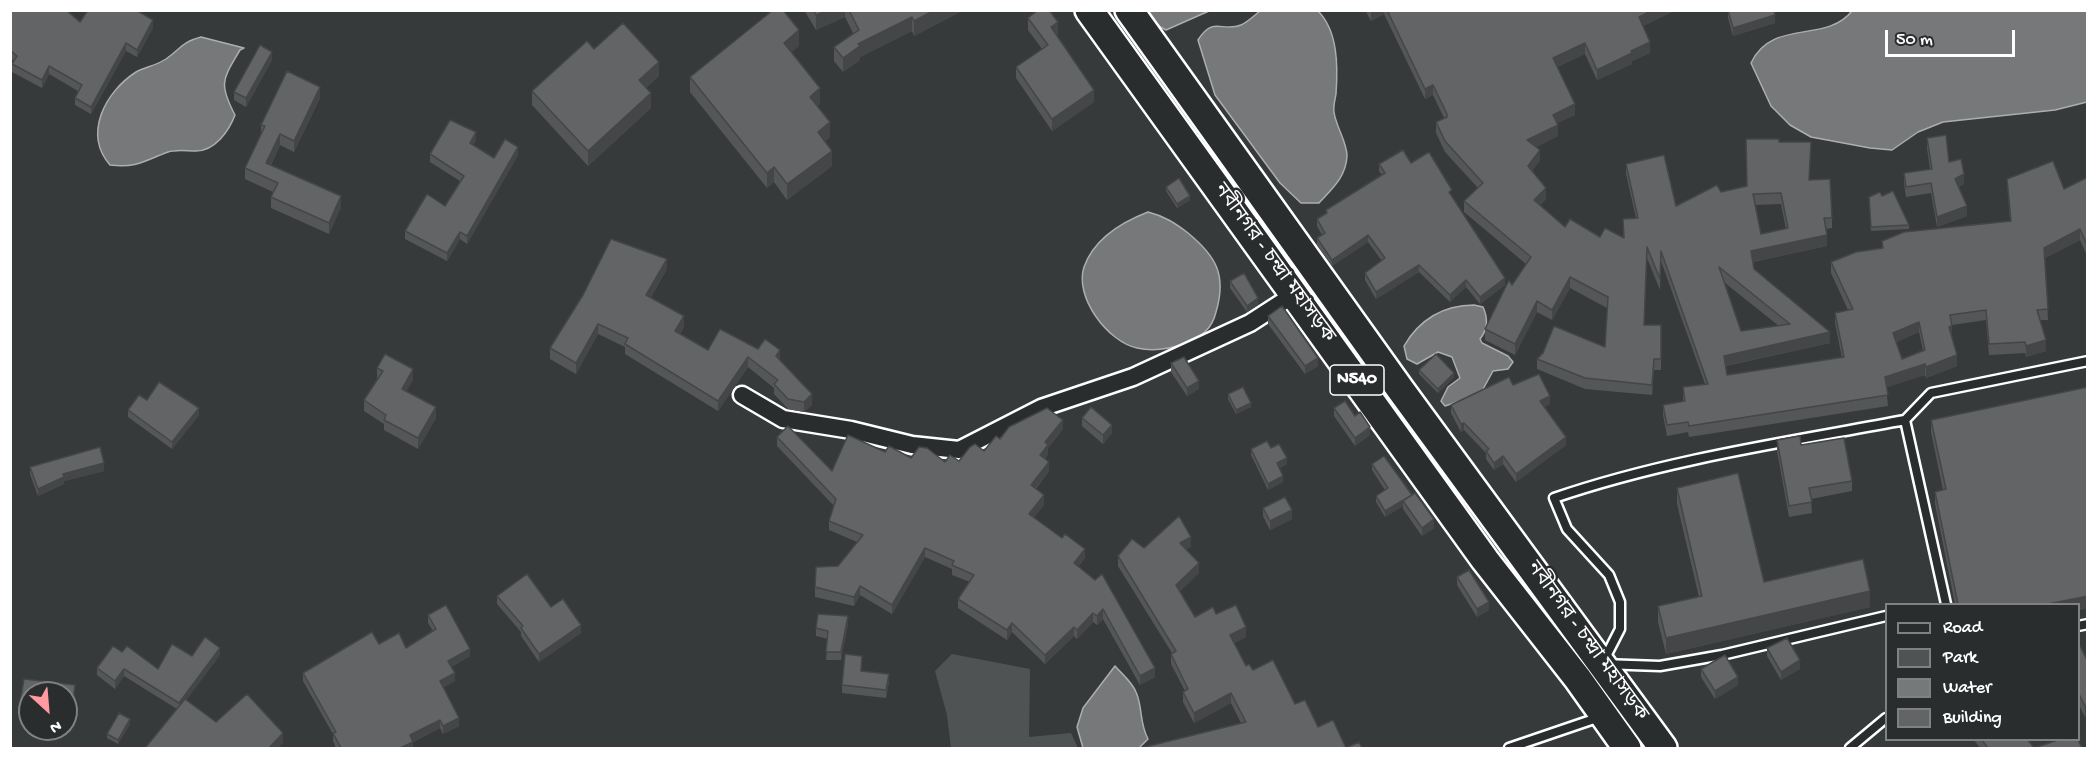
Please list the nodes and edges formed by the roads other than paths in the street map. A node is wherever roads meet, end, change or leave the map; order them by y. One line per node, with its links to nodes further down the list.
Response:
1 (1089, 10): 3 (highway, নবীনগর - চন্দ্রা মহাসড়ক / N540)
2 (1128, 10): 9 (highway, নবীনগর - চন্দ্রা মহাসড়ক / N540)
3 (1295, 294): 5 (street); 10 (highway, নবীনগর - চন্দ্রা মহাসড়ক / N540)
4 (2088, 361): 6 (lane)
5 (742, 395)
6 (1905, 420): 7 (lane); 9 (lane)
7 (1946, 603)
8 (1885, 616): 9 (lane)
9 (1602, 664): 14 (highway, নবীনগর - চন্দ্রা মহাসড়ক / N540)
10 (1604, 716): 12 (lane); 13 (highway, নবীনগর - চন্দ্রা মহাসড়ক / N540)
11 (1885, 720): 15 (lane)
12 (1509, 748)
13 (1627, 748)
14 (1663, 748)
15 (1850, 748)

